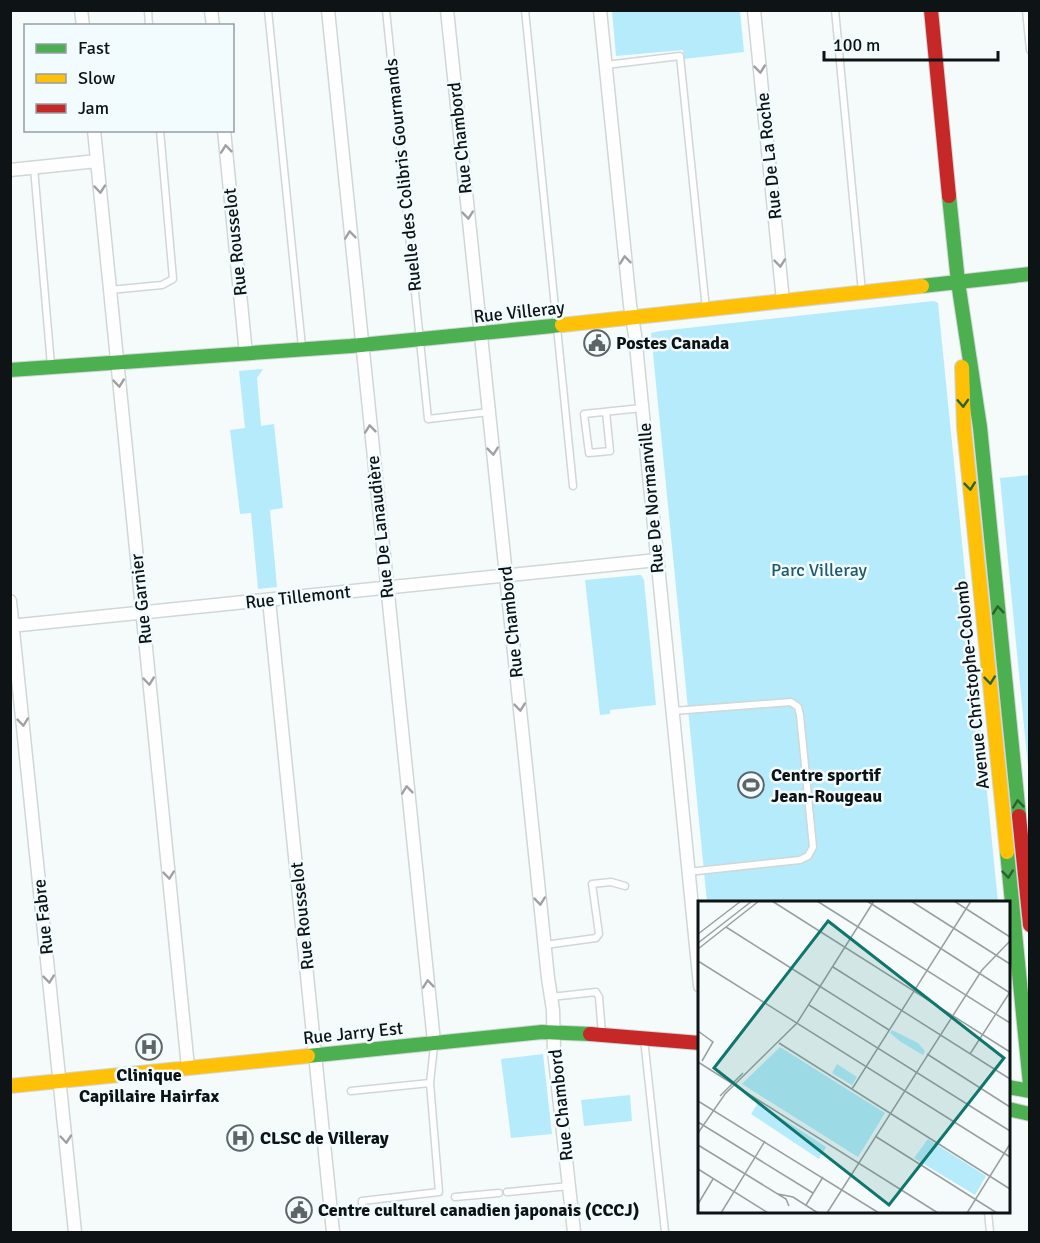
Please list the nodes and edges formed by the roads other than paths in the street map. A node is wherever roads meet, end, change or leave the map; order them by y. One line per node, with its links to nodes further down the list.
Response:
1 (268, 10): 30 (lane)
2 (328, 10): 29 (street, Rue De Lanaudière, one-way to 2)
3 (386, 10): 28 (lane, Ruelle des Colibris Gourmands)
4 (447, 10): 27 (street, Rue Chambord, one-way to 27)
5 (525, 10): 26 (lane)
6 (600, 10): 12 (street, Rue De Normanville)
7 (754, 10): 23 (street, Rue De La Roche, one-way to 23)
8 (835, 10): 22 (lane)
9 (931, 10): 20 (main road, Avenue Christophe-Colomb)
10 (1026, 10): 11 (lane)
11 (1029, 50)
12 (605, 65): 24 (lane); 25 (street, Rue De Normanville, one-way to 12)
13 (94, 132): 16 (street, Rue Garnier)
14 (160, 132): 21 (lane)
15 (224, 132): 31 (street, Rue Rousselot, one-way to 15)
16 (97, 161): 17 (street); 21 (street, Rue Garnier, one-way to 21)
17 (34, 168): 18 (street); 33 (lane)
18 (10, 170)
19 (1029, 274): 20 (main road, Rue Villeray)
20 (958, 282): 22 (main road, Rue Villeray); 49 (main road, Avenue Christophe-Colomb, one-way to 20); 62 (main road, Avenue Christophe-Colomb, one-way to 62)
21 (109, 290): 32 (street, Rue Garnier)
22 (862, 292): 23 (main road, Rue Villeray)
23 (783, 302): 24 (main road, Rue Villeray)
24 (706, 310): 25 (main road, Rue Villeray)
25 (632, 318): 26 (main road, Rue Villeray); 35 (street, Rue De Normanville)
26 (557, 326): 27 (main road, Rue Villeray); 38 (lane)
27 (480, 334): 28 (main road, Rue Villeray); 36 (street, Rue Chambord)
28 (420, 339): 29 (main road, Rue Villeray); 36 (lane, Ruelle des Colibris Gourmands)
29 (361, 345): 30 (main road, Rue Villeray); 41 (street, Rue De Lanaudière, one-way to 29)
30 (302, 350): 31 (main road, Rue Villeray)
31 (246, 354): 32 (main road, Rue Villeray)
32 (116, 361): 33 (main road, Rue Villeray); 44 (street, Rue Garnier, one-way to 44)
33 (51, 366): 34 (main road, Rue Villeray)
34 (10, 369)
35 (642, 408): 37 (lane); 39 (street, Rue De Normanville)
36 (489, 412): 40 (street, Rue Chambord, one-way to 40)
37 (606, 412): 37 (lane)
38 (573, 486)
39 (657, 560): 40 (street, Rue Tillemont); 46 (street, Rue De Normanville)
40 (506, 575): 41 (street, Rue Tillemont); 50 (street, Rue Chambord, one-way to 50)
41 (386, 588): 42 (street, Rue Tillemont); 56 (street, Rue De Lanaudière, one-way to 41)
42 (270, 600): 44 (street, Rue Tillemont); 58 (street, Rue Rousselot)
43 (10, 602): 45 (street, Rue Fabre)
44 (142, 612): 45 (street, Rue Tillemont); 59 (street, Rue Garnier, one-way to 59)
45 (12, 626): 60 (street, Rue Fabre, one-way to 60)
46 (672, 711): 47 (street, Rue De Normanville); 47 (lane)
47 (688, 872): 51 (street, Rue De Normanville)
48 (625, 886): 50 (lane)
49 (1029, 925)
50 (544, 945): 52 (street, Rue Chambord)
51 (698, 976)
52 (551, 997): 53 (street, Rue Chambord); 54 (lane)
53 (555, 1032): 54 (main road, Rue Jarry Est); 56 (main road, Rue Jarry Est); 69 (street, Rue Chambord)
54 (602, 1035): 55 (main road, Rue Jarry Est)
55 (644, 1038): 57 (main road, Rue Jarry Est); 78 (lane)
56 (434, 1042): 58 (main road, Rue Jarry Est); 61 (lane)
57 (698, 1043)
58 (315, 1055): 59 (main road, Rue Jarry Est); 74 (street, Rue Rousselot)
59 (188, 1067): 60 (main road, Rue Jarry Est)
60 (60, 1080): 63 (main road, Rue Jarry Est); 75 (street, Rue Fabre, one-way to 75)
61 (430, 1083): 65 (lane); 74 (lane)
62 (1029, 1084)
63 (10, 1086)
64 (1010, 1087): 66 (main road)
65 (351, 1091)
66 (1029, 1091)
67 (1010, 1109): 68 (main road)
68 (1029, 1114)
69 (569, 1186): 70 (lane); 77 (street, Rue Chambord)
70 (507, 1192)
71 (499, 1193): 72 (lane)
72 (455, 1197)
73 (988, 1213): 79 (lane)
74 (332, 1215): 76 (street, Rue Rousselot)
75 (75, 1233)
76 (333, 1233)
77 (574, 1233)
78 (665, 1233)
79 (990, 1233)

